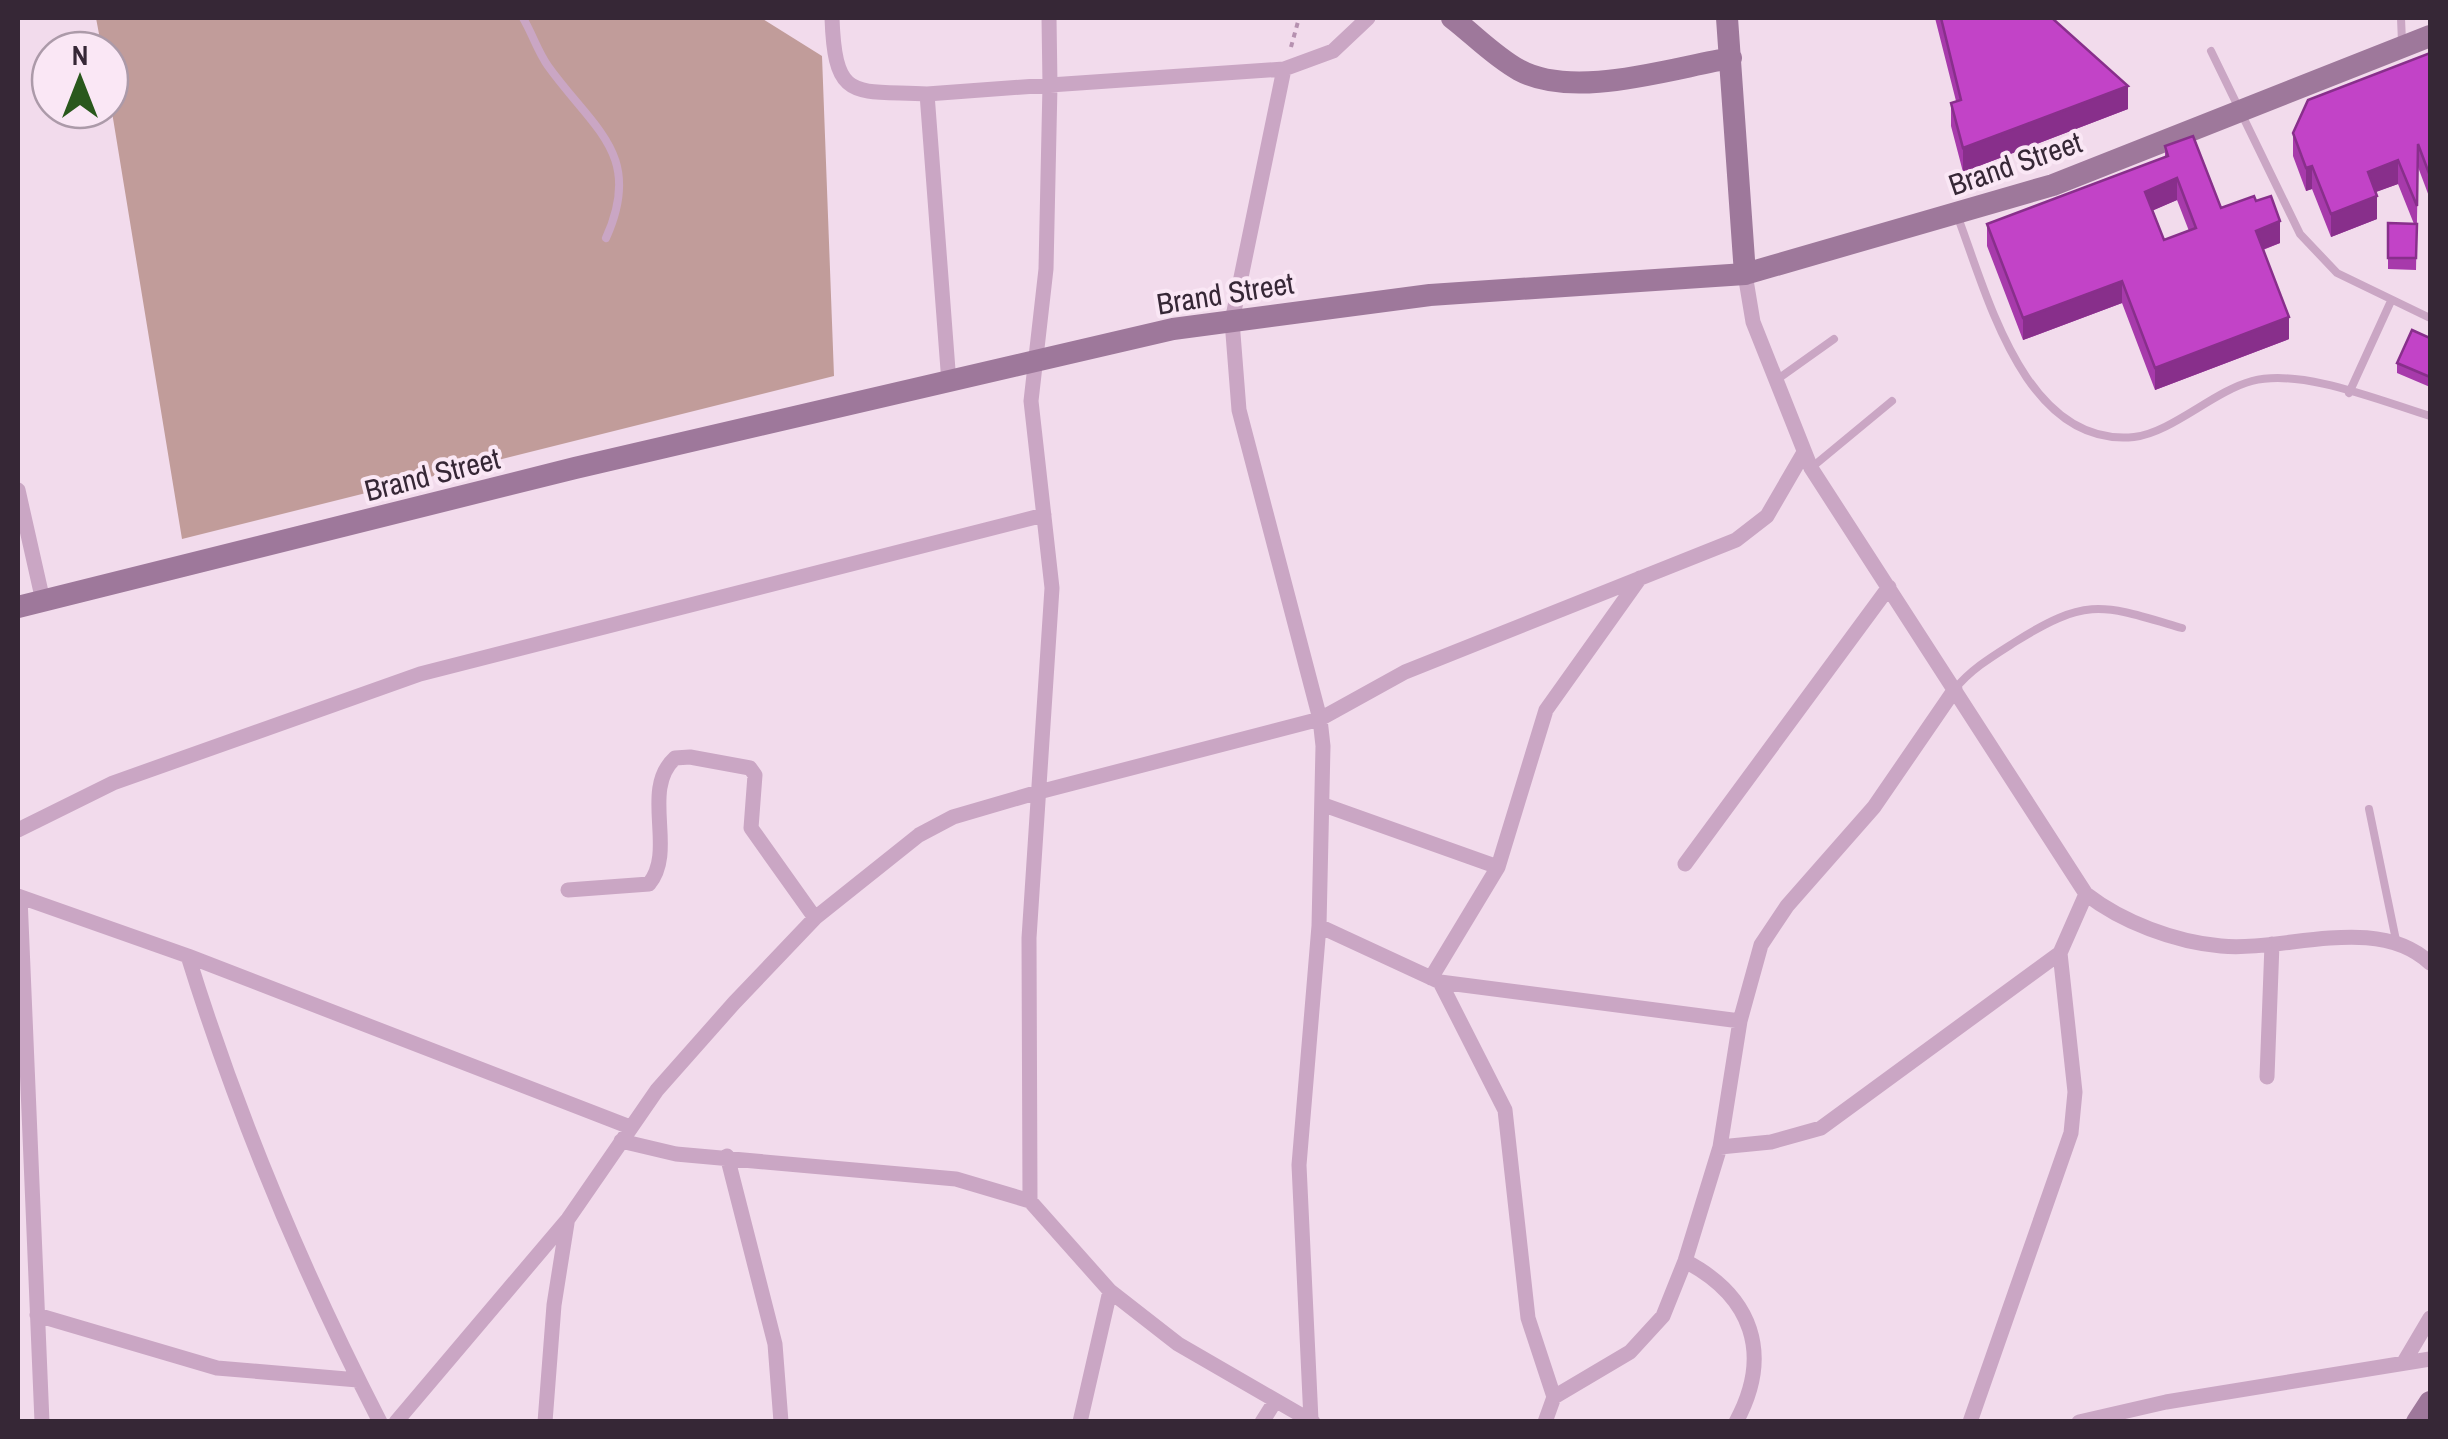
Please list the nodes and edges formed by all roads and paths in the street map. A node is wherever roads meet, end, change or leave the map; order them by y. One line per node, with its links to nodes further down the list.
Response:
1 (523, 18): 18 (lane)
2 (832, 18): 15 (street)
3 (1049, 18): 14 (street)
4 (1299, 18): 13 (path)
5 (1368, 18): 13 (street)
6 (1452, 18): 12 (street)
7 (1728, 18): 12 (street)
8 (2401, 18): 10 (lane)
9 (2430, 36): 10 (street, Brand Street)
10 (2402, 46): 16 (street, Brand Street)
11 (2211, 51): 16 (lane)
12 (1731, 58): 19 (street)
13 (1284, 69): 14 (street); 22 (street)
14 (1050, 85): 15 (street); 24 (street)
15 (926, 94): 26 (street)
16 (2244, 112): 17 (street, Brand Street); 20 (lane)
17 (1956, 215): 19 (street, Brand Street); 27 (lane)
18 (606, 238)
19 (1746, 274): 22 (street, Brand Street); 25 (street)
20 (2391, 301): 21 (lane); 27 (lane)
21 (2430, 318)
22 (1232, 321): 24 (street, Brand Street); 39 (street)
23 (1834, 339): 25 (lane)
24 (1036, 364): 26 (street, Brand Street); 32 (street)
25 (1775, 381): 30 (street)
26 (949, 383): 35 (street, Brand Street)
27 (2349, 393): 29 (lane)
28 (1892, 401): 30 (lane)
29 (2430, 416)
30 (1807, 461): 33 (street); 34 (street)
31 (18, 490): 35 (street)
32 (1044, 515): 40 (street); 43 (street)
33 (1642, 576): 39 (street); 45 (street)
34 (1889, 587): 38 (street); 44 (street)
35 (43, 601): 36 (street, Brand Street)
36 (18, 607)
37 (2182, 628): 38 (lane)
38 (1955, 689): 47 (street); 57 (street)
39 (1320, 719): 40 (street); 41 (street)
40 (1035, 793): 49 (street); 62 (street)
41 (1324, 805): 45 (street); 50 (street)
42 (2370, 808): 52 (lane)
43 (18, 830)
44 (1684, 864)
45 (1498, 867): 56 (street)
46 (568, 890): 49 (street)
47 (2086, 894): 51 (street); 53 (street)
48 (19, 896): 54 (street); 66 (street)
49 (816, 918): 59 (street)
50 (1319, 926): 56 (street); 74 (street)
51 (2272, 944): 52 (street); 58 (street)
52 (2397, 945): 55 (street)
53 (2060, 953): 60 (street); 84 (street)
54 (188, 956): 59 (street); 70 (street)
55 (2430, 964)
56 (1436, 980): 57 (street); 71 (street)
57 (1740, 1022): 60 (street)
58 (2267, 1077)
59 (626, 1134): 61 (street); 63 (street)
60 (1720, 1147): 64 (street)
61 (727, 1156): 62 (street); 79 (street)
62 (1030, 1201): 65 (street)
63 (568, 1219): 77 (street); 78 (street)
64 (1686, 1261): 71 (street); 83 (street)
65 (1110, 1291): 73 (street); 80 (street)
66 (37, 1315): 70 (street); 75 (street)
67 (2430, 1318): 69 (street)
68 (2430, 1359): 69 (street)
69 (2404, 1362): 85 (street)
70 (358, 1380): 76 (street)
71 (1554, 1397): 82 (street)
72 (2430, 1402): 86 (street)
73 (1274, 1403): 74 (street); 81 (street)
74 (1312, 1421)
75 (42, 1422)
76 (380, 1422)
77 (396, 1422)
78 (546, 1422)
79 (781, 1422)
80 (1080, 1422)
81 (1262, 1422)
82 (1545, 1422)
83 (1736, 1422)
84 (1970, 1422)
85 (2078, 1422)
86 (2416, 1422)

